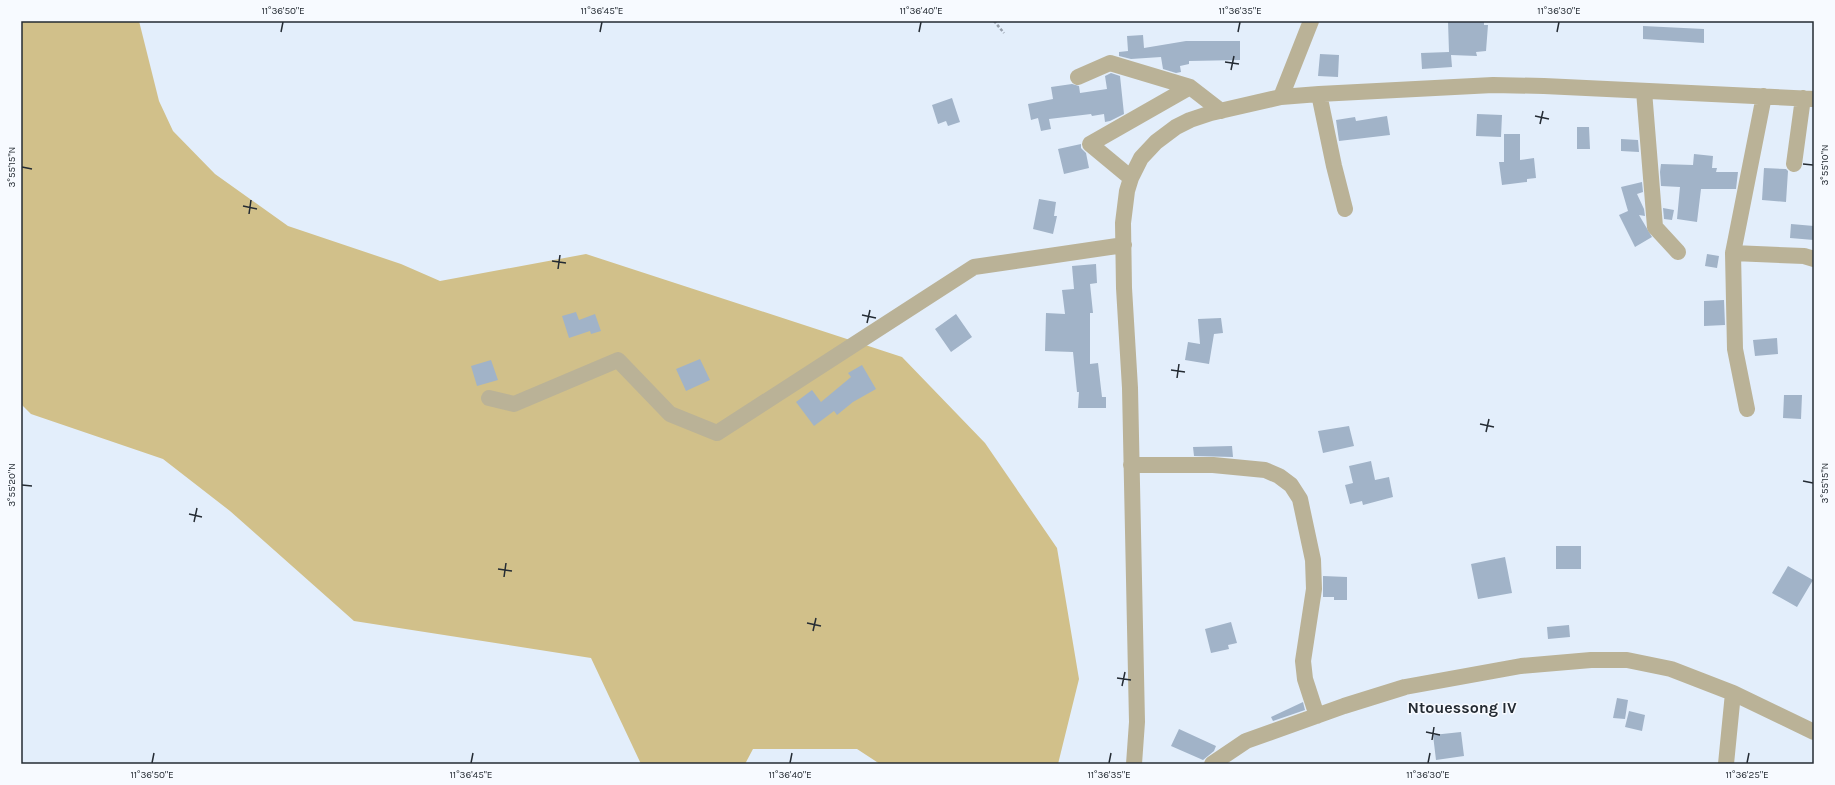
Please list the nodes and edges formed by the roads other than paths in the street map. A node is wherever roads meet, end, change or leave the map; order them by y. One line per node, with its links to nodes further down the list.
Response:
1 (1311, 21): 7 (street)
2 (1078, 77): 3 (street)
3 (1190, 87): 9 (street); 11 (street)
4 (1644, 91): 5 (street); 6 (street); 14 (street)
5 (1318, 94): 7 (street); 12 (street)
6 (1764, 96): 8 (street); 15 (street)
7 (1281, 98): 9 (street)
8 (1808, 98): 10 (street)
9 (1221, 111): 11 (street)
10 (1794, 164)
11 (1131, 178): 13 (street)
12 (1346, 210)
13 (1124, 245): 17 (street); 19 (street)
14 (1678, 252)
15 (1733, 253): 16 (street); 18 (street)
16 (1814, 259)
17 (489, 398)
18 (1747, 409)
19 (1131, 465): 21 (street); 23 (street)
20 (1733, 693): 21 (street); 22 (street); 25 (street)
21 (1317, 716): 24 (street)
22 (1814, 732)
23 (1134, 764)
24 (1212, 764)
25 (1726, 764)

